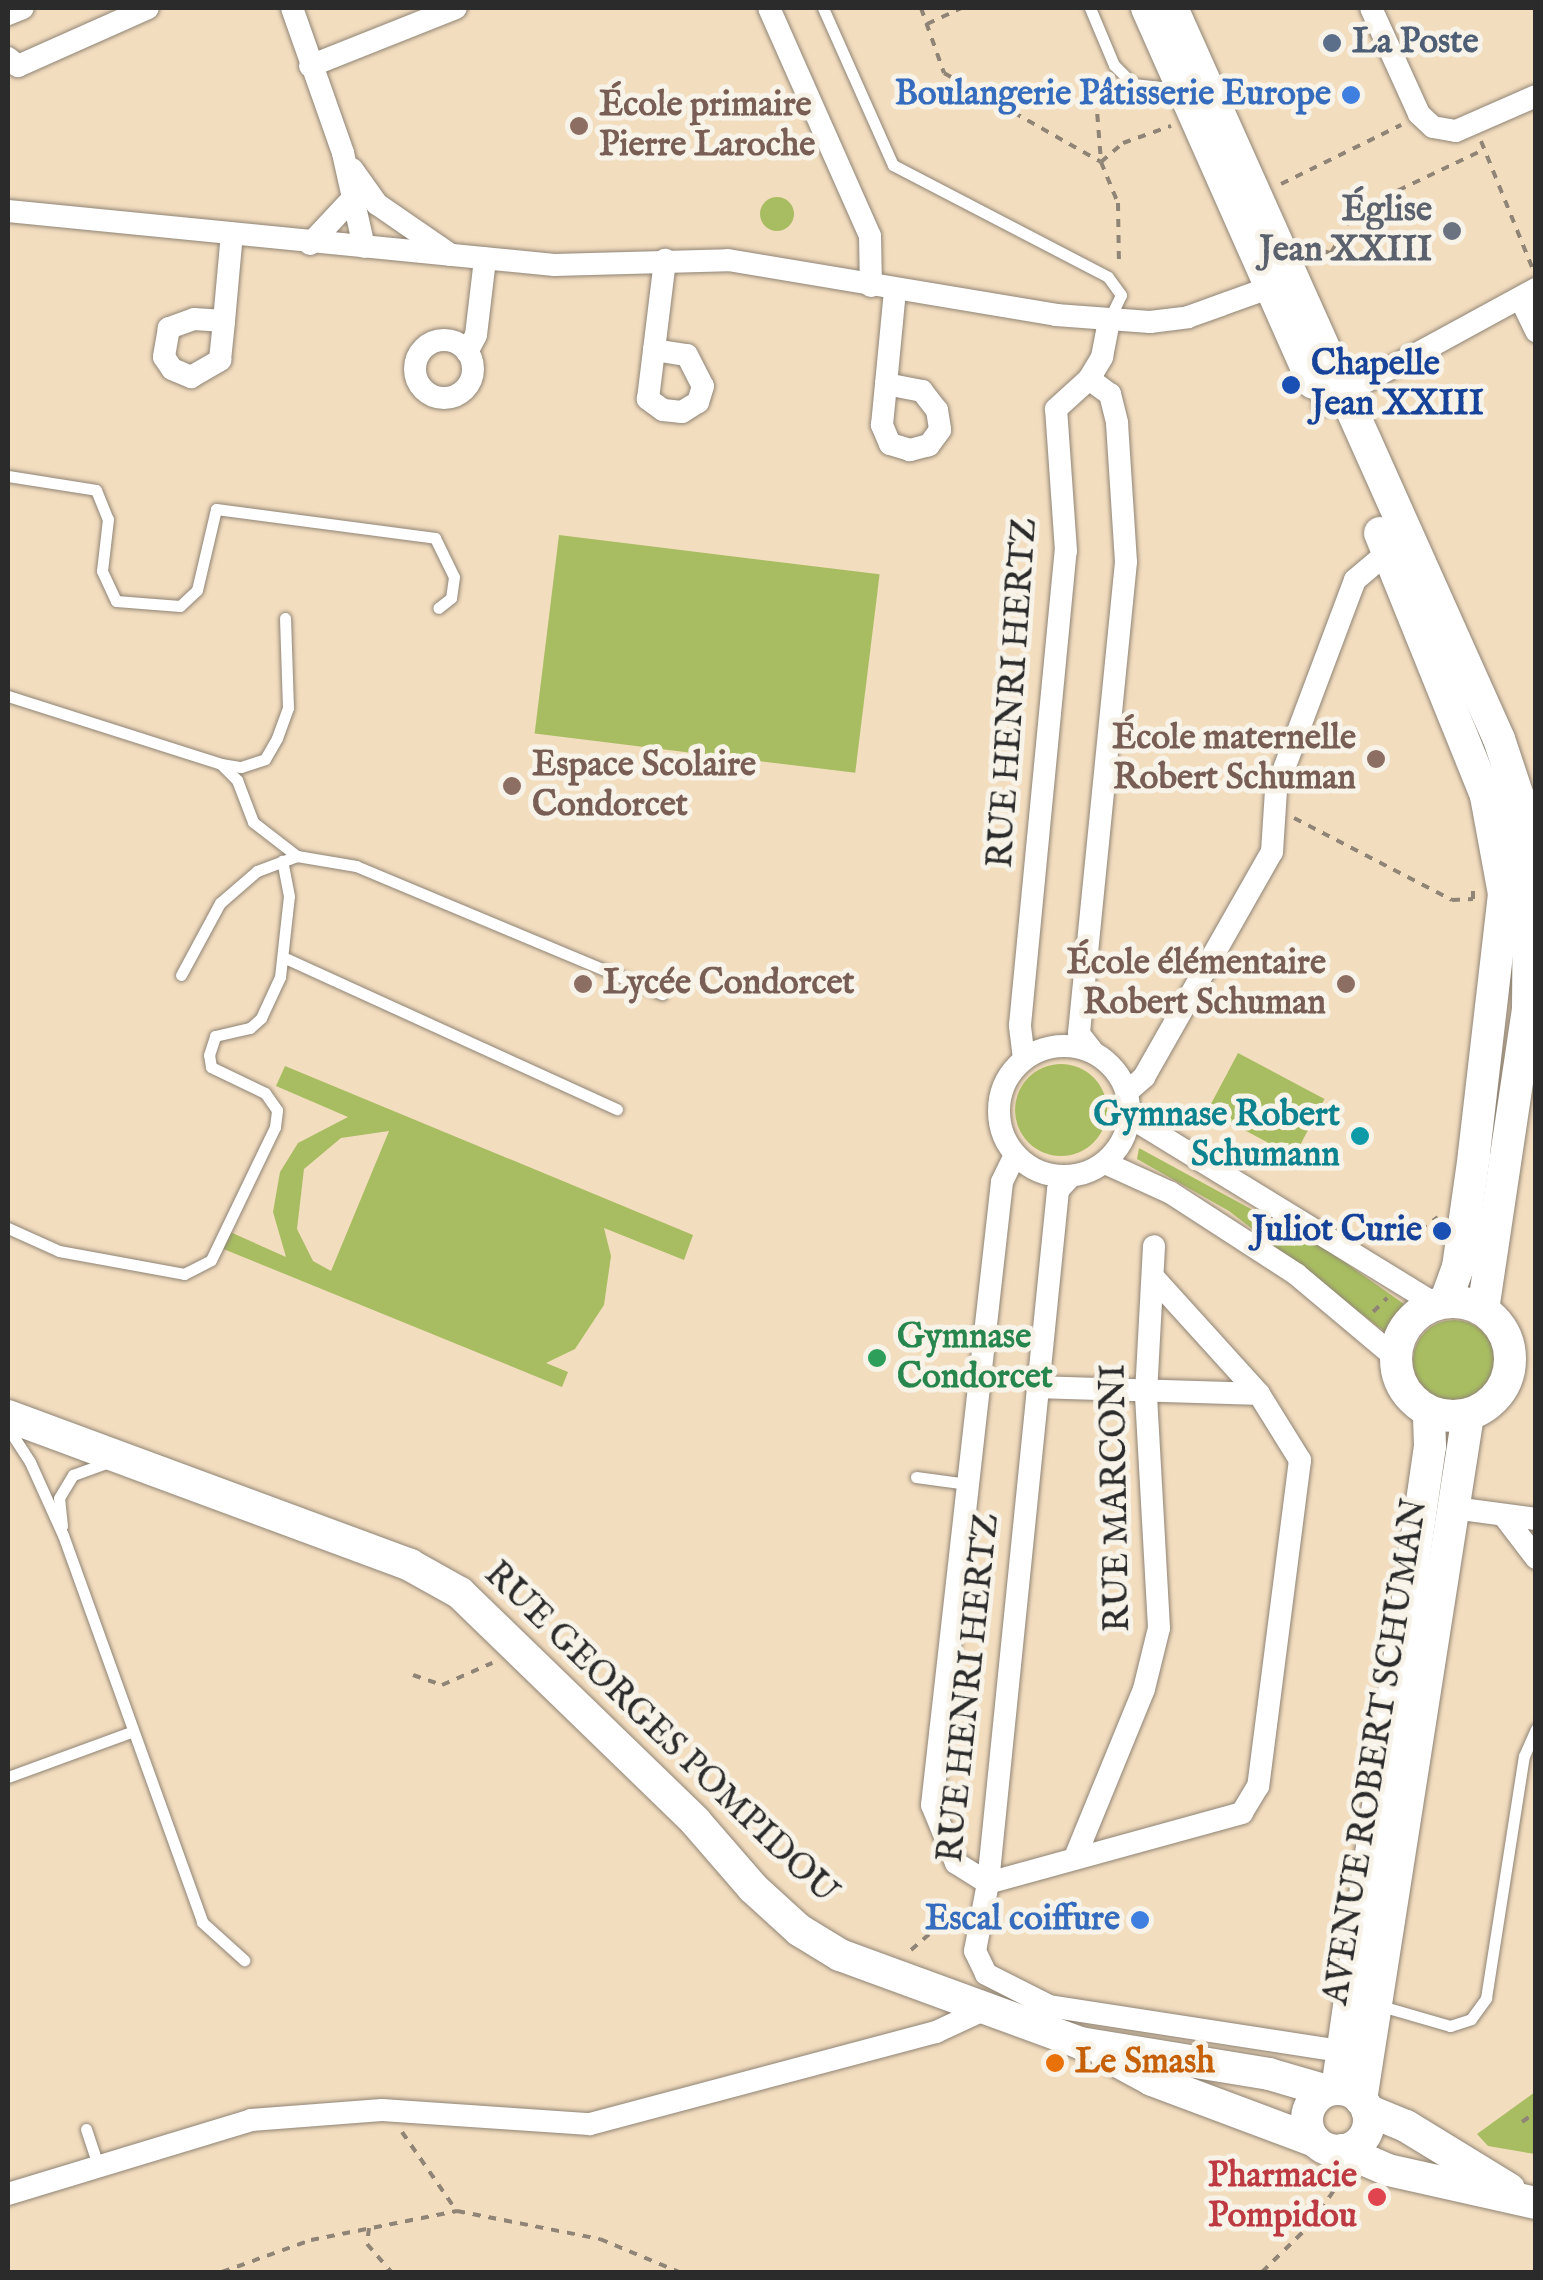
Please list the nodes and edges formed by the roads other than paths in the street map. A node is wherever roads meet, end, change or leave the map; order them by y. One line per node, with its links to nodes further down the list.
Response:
1 (23, 8): 11 (street)
2 (148, 8): 13 (street)
3 (292, 8): 14 (street)
4 (456, 8): 12 (street)
5 (770, 8): 27 (street)
6 (823, 8): 31 (lane)
7 (1090, 8): 16 (lane)
8 (1147, 8): 16 (main road)
9 (1172, 8): 26 (main road)
10 (1371, 8): 15 (street)
11 (8, 14)
12 (418, 15): 14 (street)
13 (8, 58)
14 (310, 66): 17 (street)
15 (1536, 96)
16 (1188, 103): 26 (main road)
17 (342, 153): 18 (street); 23 (street)
18 (353, 198): 21 (street); 22 (street)
19 (8, 211): 20 (street)
20 (232, 233): 21 (street); 30 (street)
21 (310, 244): 22 (street)
22 (364, 248): 23 (street)
23 (454, 257): 24 (street)
24 (485, 260): 25 (street); 34 (street)
25 (665, 260): 27 (street); 33 (street)
26 (1281, 284): 31 (street); 37 (main road)
27 (871, 286): 28 (street)
28 (895, 290): 31 (street); 36 (street)
29 (1528, 294): 32 (street); 37 (street)
30 (224, 320)
31 (1108, 320): 35 (street)
32 (1536, 330)
33 (654, 350)
34 (467, 352)
35 (1090, 379): 54 (street); 55 (street, RUE HENRI HERTZ)
36 (886, 384)
37 (1332, 401): 39 (main road); 44 (main road)
38 (8, 476): 40 (lane)
39 (1388, 552): 48 (main road); 56 (street)
40 (438, 608)
41 (285, 618): 43 (lane)
42 (8, 696): 43 (lane)
43 (221, 764): 46 (lane)
44 (1520, 815): 45 (main road); 48 (main road)
45 (1536, 852)
46 (297, 856): 47 (lane); 52 (lane)
47 (282, 861): 50 (lane); 51 (lane)
48 (1512, 889): 49 (main road); 65 (main road)
49 (1532, 954): 53 (main road)
50 (283, 957): 57 (lane); 62 (lane)
51 (181, 975)
52 (662, 994)
53 (1532, 1002): 66 (main road)
54 (1093, 1052): 55 (street); 56 (street)
55 (1024, 1060): 59 (street)
56 (1127, 1092): 58 (street)
57 (617, 1108)
58 (1130, 1118): 60 (street); 65 (street)
59 (1015, 1155): 61 (street); 77 (street, RUE HENRI HERTZ)
60 (1105, 1163): 61 (street); 67 (street)
61 (1070, 1177): 68 (street, RUE HENRI HERTZ)
62 (8, 1228)
63 (1154, 1246): 64 (street, RUE MARCONI)
64 (1154, 1278): 69 (street, RUE MARCONI); 70 (street)
65 (1440, 1303): 66 (main road); 67 (main road)
66 (1482, 1309): 72 (main road)
67 (1396, 1358): 71 (main road)
68 (1037, 1387): 69 (street); 87 (street, RUE HENRI HERTZ)
69 (1146, 1394): 70 (street); 86 (street, RUE MARCONI)
70 (1259, 1394): 86 (street)
71 (1429, 1412): 72 (main road); 93 (main road, AVENUE ROBERT SCHUMAN)
72 (1468, 1415): 78 (main road, AVENUE ROBERT SCHUMAN)
73 (8, 1416): 75 (main road, RUE GEORGES POMPIDOU)
74 (8, 1428): 81 (lane)
75 (127, 1459): 81 (lane); 91 (main road, RUE GEORGES POMPIDOU)
76 (916, 1477): 77 (lane)
77 (968, 1484): 87 (street, RUE HENRI HERTZ)
78 (1454, 1508): 79 (street); 89 (main road, AVENUE ROBERT SCHUMAN)
79 (1504, 1516): 80 (street); 82 (street)
80 (1536, 1519)
81 (62, 1536): 84 (lane)
82 (1536, 1558)
83 (1536, 1729): 89 (lane)
84 (131, 1732): 85 (lane); 88 (lane)
85 (8, 1776)
86 (1076, 1854): 87 (street)
87 (988, 1883): 92 (street)
88 (244, 1960)
89 (1379, 2006): 97 (main road, AVENUE ROBERT SCHUMAN)
90 (1080, 2010): 92 (street); 94 (street); 95 (street)
91 (980, 2011): 92 (main road, RUE GEORGES POMPIDOU); 100 (street)
92 (1045, 2018): 94 (main road, RUE GEORGES POMPIDOU)
93 (1343, 2018): 95 (main road); 97 (main road, AVENUE ROBERT SCHUMAN)
94 (1084, 2044): 96 (main road, RUE GEORGES POMPIDOU); 99 (main road, RUE GEORGES POMPIDOU)
95 (1327, 2050): 96 (main road)
96 (1268, 2074): 97 (main road, RUE GEORGES POMPIDOU)
97 (1348, 2097): 99 (main road); 99 (main road); 102 (main road, RUE GEORGES POMPIDOU)
98 (86, 2128): 100 (lane)
99 (1337, 2150): 102 (main road, RUE GEORGES POMPIDOU)
100 (99, 2168): 101 (street)
101 (8, 2194)
102 (1533, 2203)

